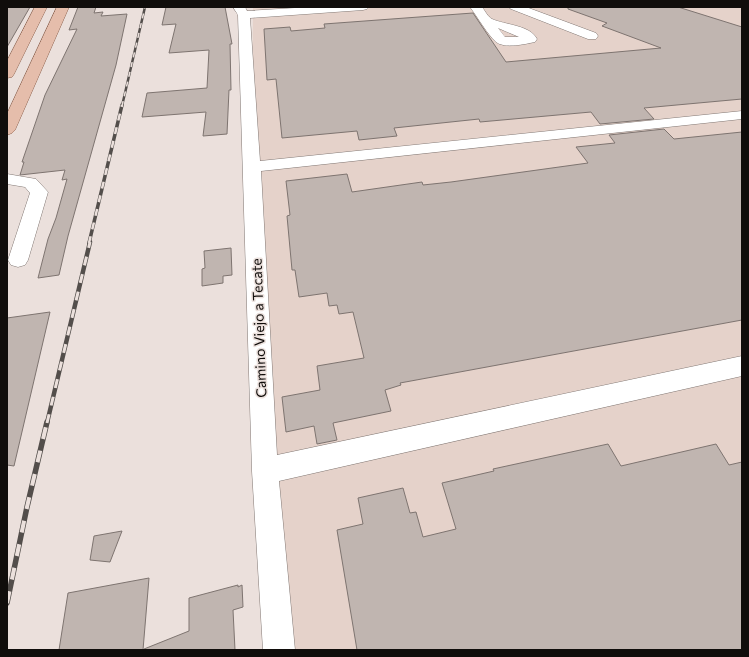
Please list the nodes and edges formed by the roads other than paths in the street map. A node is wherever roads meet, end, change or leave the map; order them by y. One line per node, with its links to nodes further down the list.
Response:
1 (41, 7): 9 (main road)
2 (63, 7): 11 (main road)
3 (363, 7): 6 (street)
4 (476, 7): 7 (street)
5 (515, 7): 8 (street)
6 (241, 11): 12 (street, Camino Viejo a Tecate)
7 (486, 20)
8 (592, 36)
9 (7, 74)
10 (742, 115): 12 (street)
11 (7, 130)
12 (252, 167): 16 (street, Camino Viejo a Tecate)
13 (7, 179): 14 (street)
14 (18, 260)
15 (742, 366): 16 (street)
16 (265, 471): 17 (street, Camino Viejo a Tecate)
17 (279, 650)

